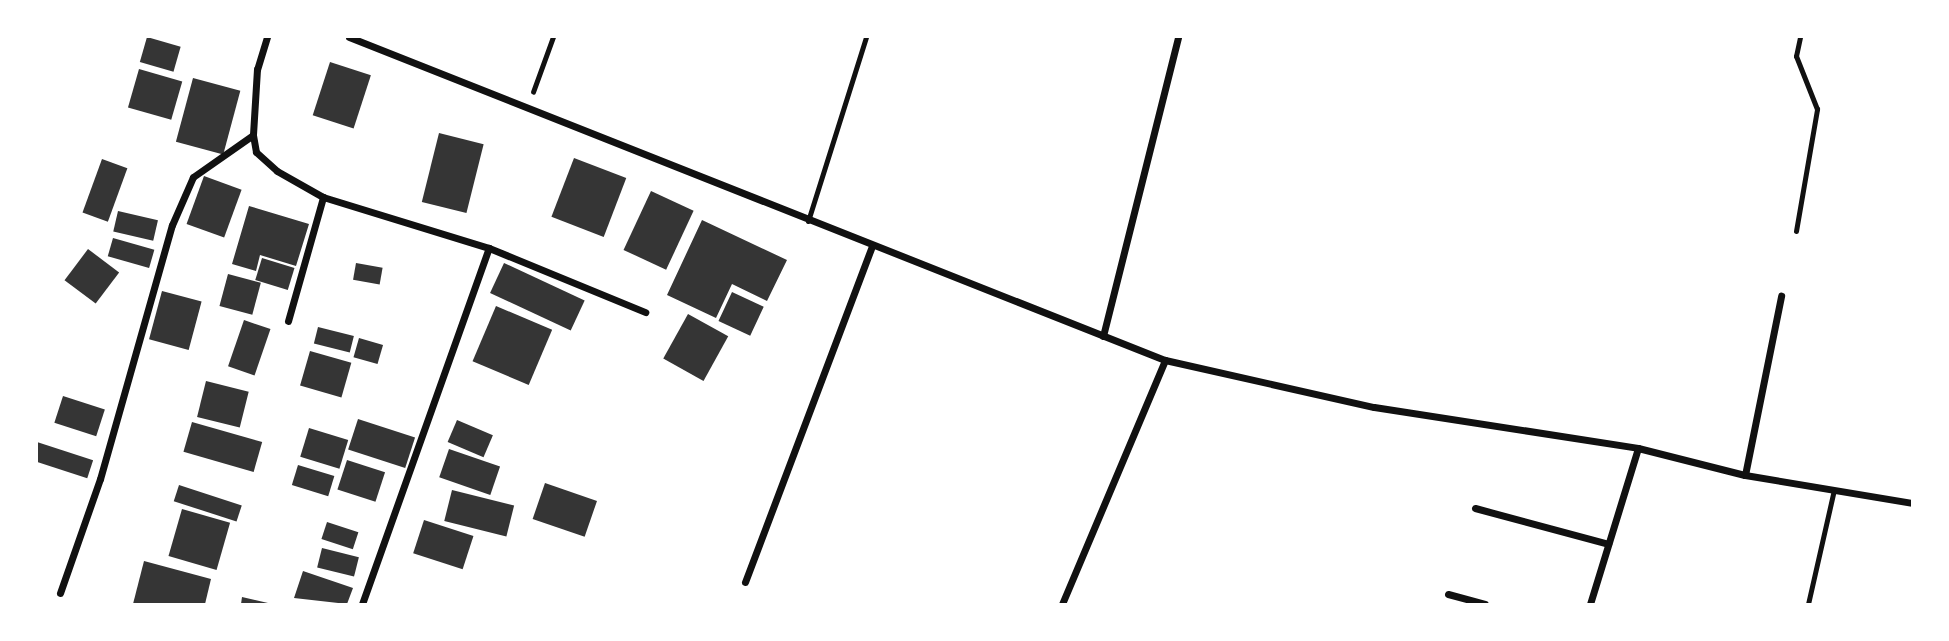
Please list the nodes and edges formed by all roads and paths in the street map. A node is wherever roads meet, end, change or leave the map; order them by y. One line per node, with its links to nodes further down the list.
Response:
1 (267, 37): 8 (street)
2 (349, 37): 7 (street)
3 (553, 37): 7 (path)
4 (866, 37): 10 (lane)
5 (1178, 37): 17 (street)
6 (1800, 37): 11 (lane)
7 (528, 105): 10 (street)
8 (253, 135): 9 (street); 26 (street)
9 (323, 197): 13 (street); 16 (street)
10 (808, 222): 12 (street)
11 (1796, 231)
12 (872, 246): 17 (street); 25 (street)
13 (489, 248): 15 (street); 28 (street)
14 (1781, 296): 20 (street)
15 (645, 312)
16 (288, 321)
17 (1103, 336): 18 (street)
18 (1165, 360): 19 (street); 29 (street)
19 (1638, 448): 20 (street); 24 (street)
20 (1745, 475): 21 (street)
21 (1834, 490): 22 (street); 32 (lane)
22 (1912, 503)
23 (1475, 508): 24 (street)
24 (1608, 544): 31 (street)
25 (745, 582)
26 (60, 593)
27 (1448, 594): 30 (street)
28 (362, 604)
29 (1062, 604)
30 (1485, 604)
31 (1590, 604)
32 (1808, 604)

